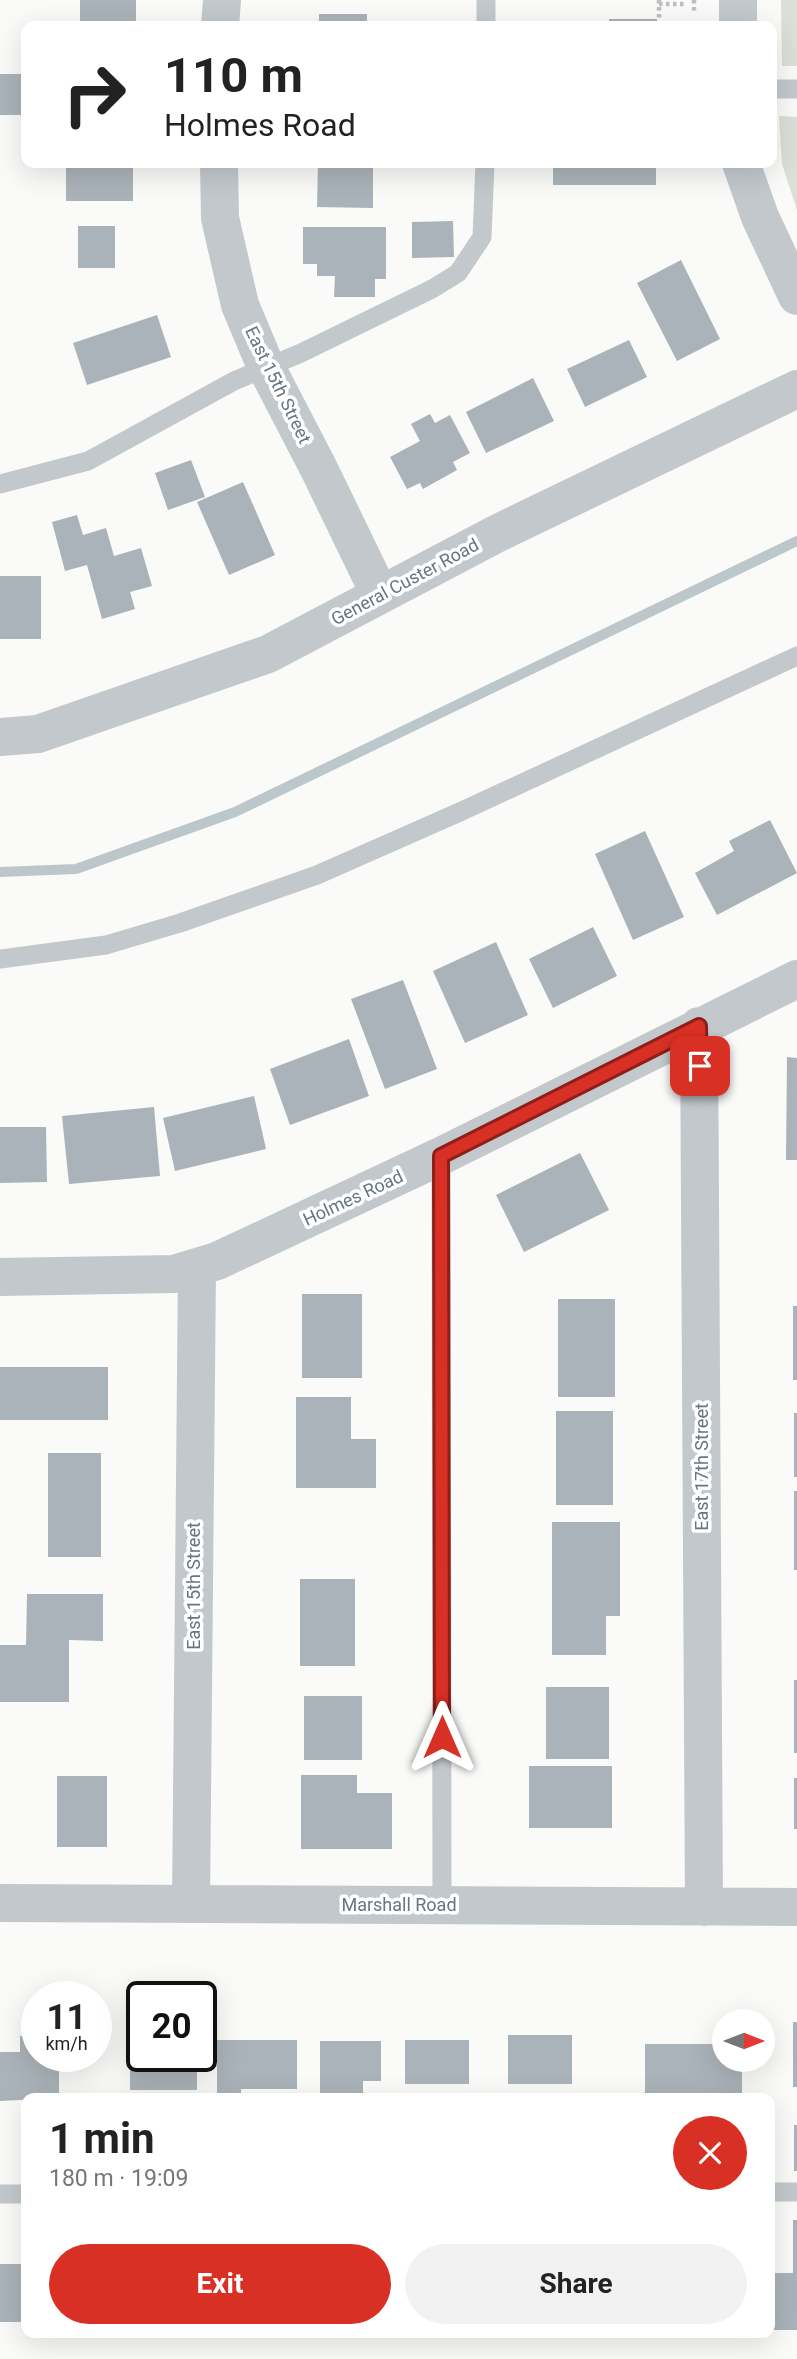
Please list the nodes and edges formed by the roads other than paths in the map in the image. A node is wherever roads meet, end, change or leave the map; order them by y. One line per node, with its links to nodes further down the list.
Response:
1 (222, 0): 4 (street)
2 (486, 0): 5 (lane)
3 (738, 0): 6 (street)
4 (220, 21)
5 (486, 21)
6 (738, 21)
7 (777, 89): 8 (lane)
8 (797, 89)
9 (219, 168): 13 (street, East 15th Street)
10 (485, 168): 13 (lane)
11 (743, 168): 12 (street)
12 (797, 296)
13 (266, 368): 15 (lane); 16 (street, East 15th Street)
14 (797, 389): 16 (street, General Custer Road)
15 (0, 484)
16 (380, 595): 18 (street, General Custer Road)
17 (797, 656): 19 (lane)
18 (0, 737)
19 (0, 959)
20 (797, 979): 21 (street, Holmes Road)
21 (699, 1026): 22 (street, Holmes Road); 28 (street, East 17th Street)
22 (441, 1156): 23 (street, Holmes Road); 27 (lane)
23 (197, 1268): 24 (street, Holmes Road); 26 (street, East 15th Street)
24 (0, 1277)
25 (0, 1903): 26 (street, Marshall Road)
26 (191, 1904): 27 (street, Marshall Road)
27 (442, 1905): 28 (street, Marshall Road)
28 (704, 1907): 29 (street, Marshall Road)
29 (797, 1908)
30 (775, 2192): 31 (lane)
31 (797, 2192)
32 (0, 2194): 33 (lane)
33 (21, 2194)

